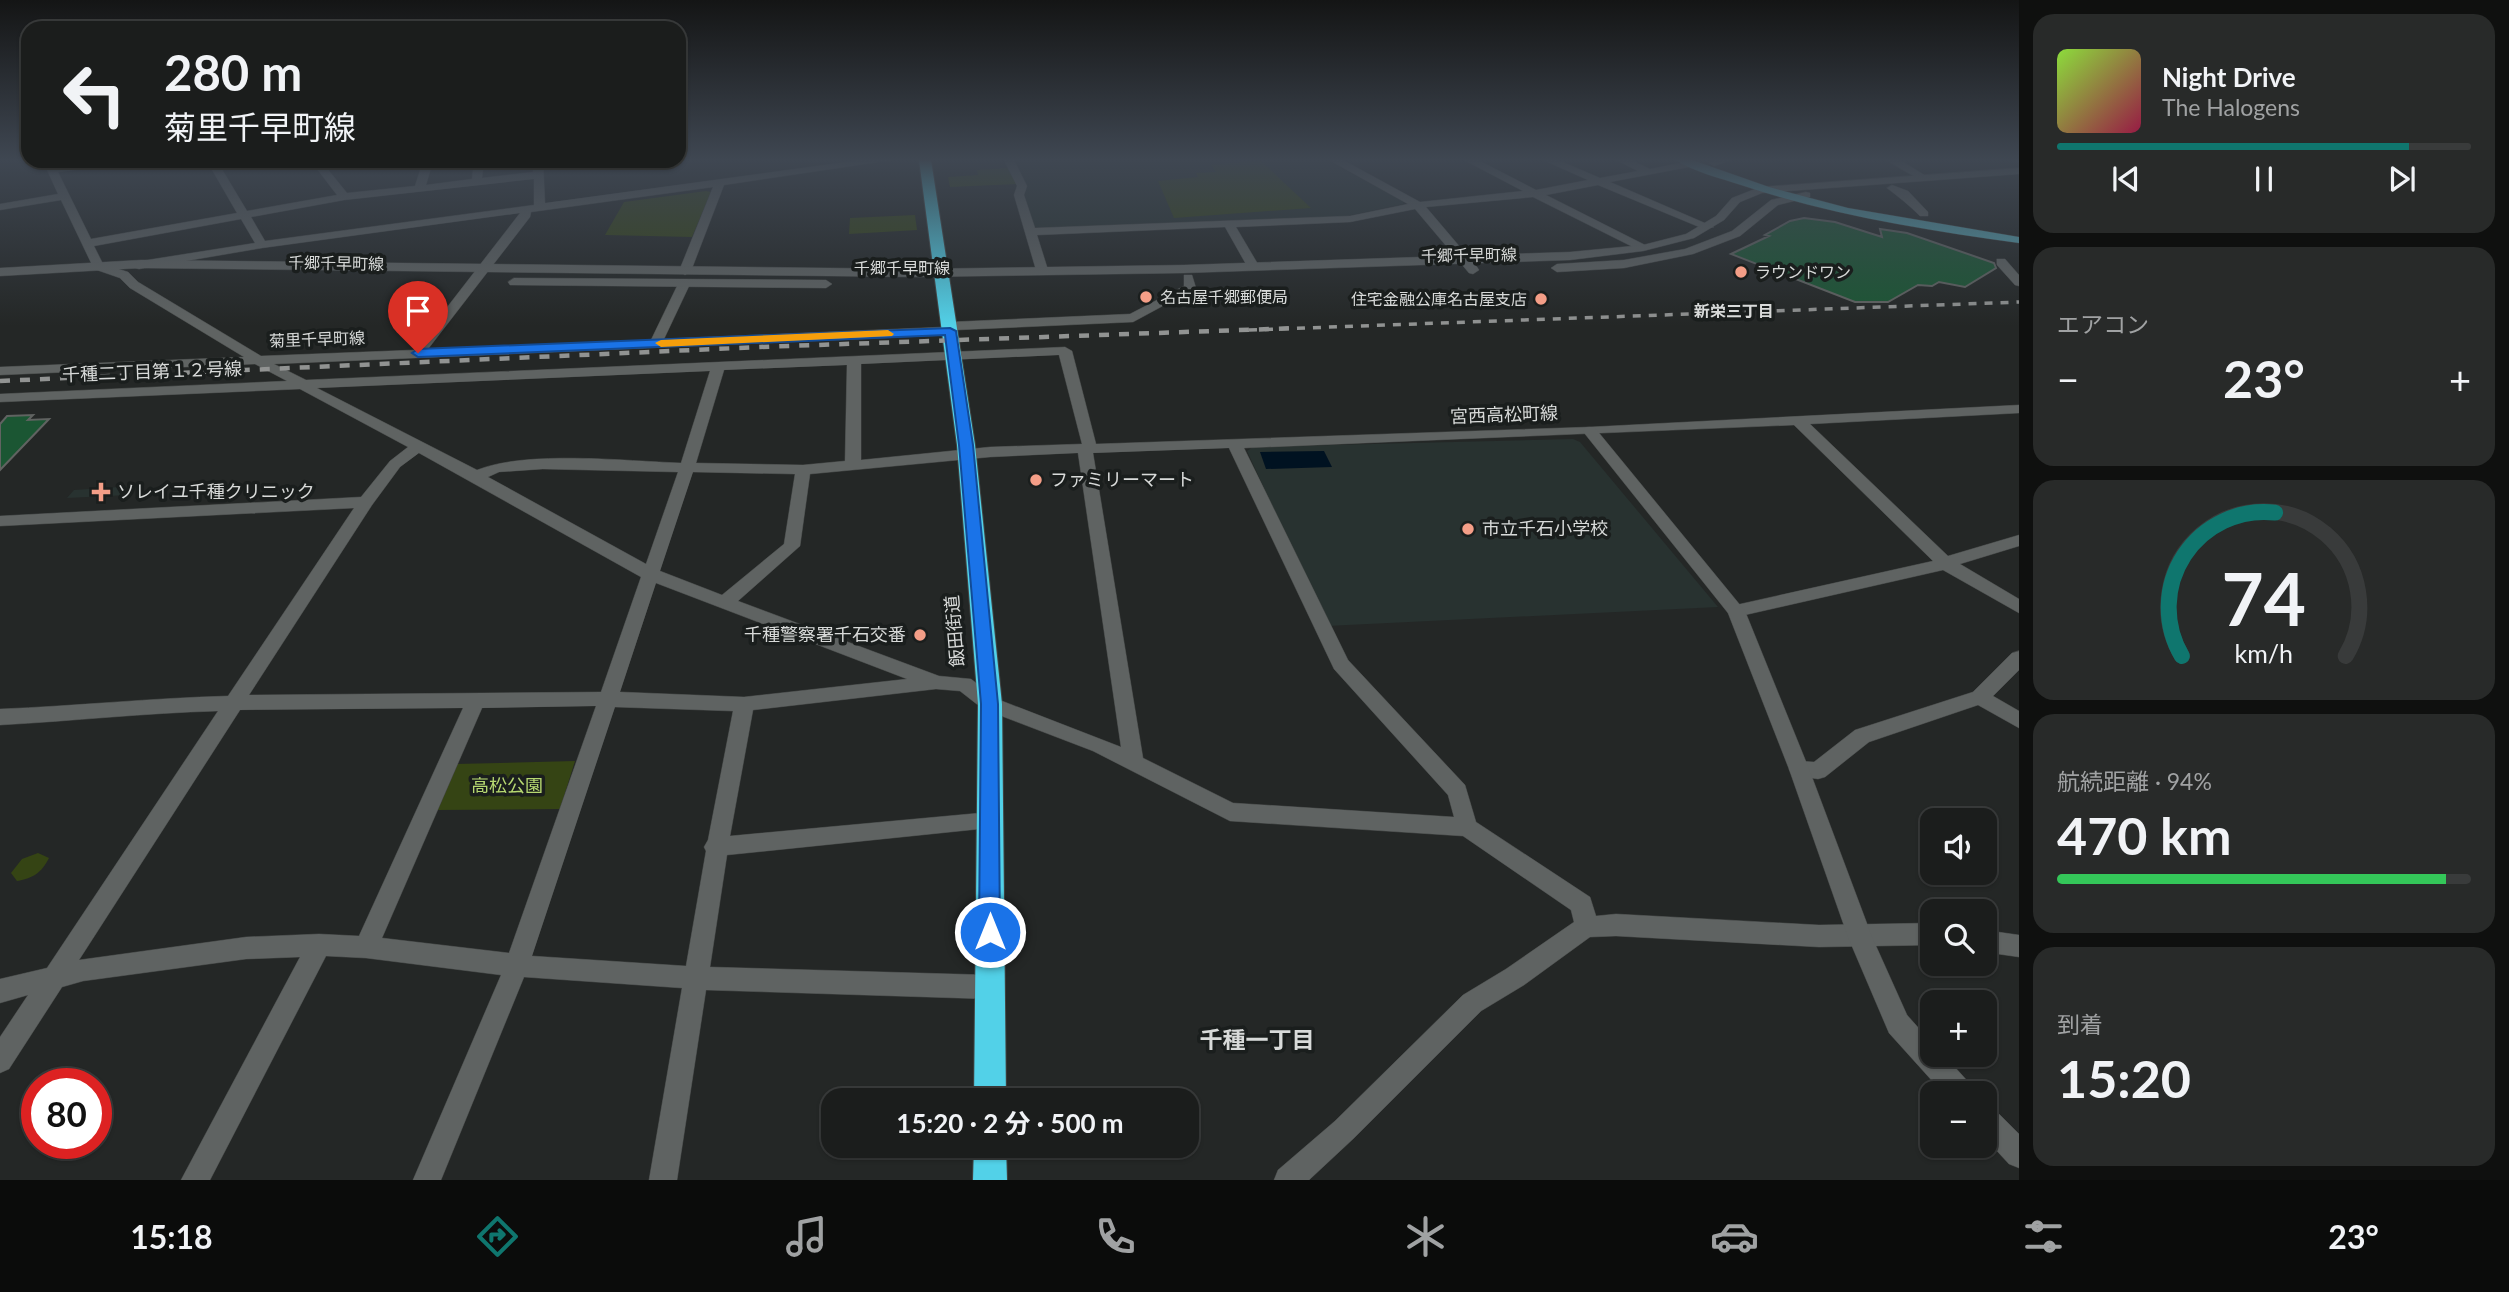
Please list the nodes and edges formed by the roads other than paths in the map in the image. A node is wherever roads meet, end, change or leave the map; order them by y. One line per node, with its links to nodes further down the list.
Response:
1 (74, 215): 21 (street)
2 (246, 215): 21 (street); 22 (street)
3 (494, 215): 22 (street)
4 (526, 215): 34 (street)
5 (707, 215): 33 (street)
6 (933, 215): 36 (highway, 飯田街道)
7 (1025, 215): 18 (street)
8 (1369, 215): 16 (street)
9 (1427, 215): 24 (street)
10 (1580, 215): 23 (street)
11 (1679, 215): 17 (street)
12 (1723, 215): 17 (street, 千郷千早町線)
13 (1756, 215): 30 (street, 千郷千早町線)
14 (1865, 215): 20 (main road)
15 (1891, 215): 19 (main road)
16 (1228, 223): 18 (street); 28 (street)
17 (1708, 227): 23 (street, 千郷千早町線)
18 (1030, 232): 29 (street)
19 (2019, 233)
20 (2019, 240)
21 (89, 243): 27 (street)
22 (262, 245): 26 (street)
23 (1643, 248): 24 (street, 千郷千早町線)
24 (1464, 259): 28 (street, 千郷千早町線); 30 (street)
25 (2001, 262): 38 (street)
26 (141, 264): 27 (street, 千郷千早町線); 32 (street); 34 (street, 千郷千早町線)
27 (98, 266): 31 (street, 千郷千早町線); 32 (street)
28 (1253, 267): 29 (street, 千郷千早町線)
29 (1042, 270): 36 (street, 千郷千早町線)
30 (1473, 270): 35 (street, 千郷千早町線)
31 (0, 272)
32 (124, 275): 34 (street, 千郷千早町線); 39 (street, 千郷千早町線); 43 (street)
33 (684, 277): 34 (street, 千郷千早町線); 36 (street, 千郷千早町線); 37 (street, 千郷千早町線); 41 (street)
34 (482, 278): 42 (street)
35 (1188, 278): 36 (street, 千郷千早町線); 40 (street, 菊里千早町線)
36 (942, 279): 40 (highway, 飯田街道)
37 (503, 282)
38 (2019, 282)
39 (0, 283)
40 (943, 330): 41 (street, 菊里千早町線); 44 (highway, 飯田街道)
41 (656, 343): 42 (street, 菊里千早町線)
42 (418, 353): 43 (street, 菊里千早町線)
43 (252, 358): 47 (street, 菊里千早町線); 48 (street)
44 (944, 358): 45 (street, 千種二丁目第１２号線); 55 (street, 千種二丁目第１２号線); 56 (highway, 飯田街道)
45 (854, 361): 46 (street, 千種二丁目第１２号線); 57 (street)
46 (718, 367): 48 (street, 千種二丁目第１２号線); 58 (street)
47 (0, 370)
48 (305, 385): 49 (street, 千種二丁目第１２号線); 54 (street)
49 (0, 398)
50 (2018, 410): 51 (street, 宮西高松町線)
51 (1798, 421): 52 (street, 宮西高松町線); 64 (street)
52 (1590, 432): 53 (street, 宮西高松町線); 68 (street)
53 (1234, 442): 55 (street, 宮西高松町線); 82 (street)
54 (417, 447): 60 (street); 61 (street)
55 (1088, 448): 56 (street, 宮西高松町線); 79 (street)
56 (967, 454): 57 (street, 宮西高松町線); 76 (highway, 飯田街道)
57 (853, 465): 59 (street, 宮西高松町線)
58 (687, 468): 59 (street, 宮西高松町線); 60 (street, 宮西高松町線); 65 (street)
59 (803, 470): 66 (street)
60 (476, 476): 65 (street)
61 (366, 502): 62 (street); 74 (street)
62 (0, 522)
63 (2019, 540): 64 (street)
64 (1945, 563): 67 (street); 68 (street)
65 (650, 574): 66 (street); 72 (street)
66 (724, 603): 70 (street)
67 (2019, 607)
68 (1736, 611): 80 (street)
69 (2019, 658): 71 (street)
70 (938, 683): 75 (street); 76 (street)
71 (1980, 697): 78 (street); 80 (street)
72 (607, 699): 73 (street); 75 (street); 91 (street)
73 (475, 700): 74 (street); 90 (street)
74 (235, 703): 77 (street); 92 (street)
75 (744, 704): 83 (street)
76 (990, 704): 79 (street); 81 (highway, 飯田街道)
77 (0, 717)
78 (2019, 720)
79 (1134, 763): 82 (street)
80 (1799, 769): 86 (street)
81 (991, 821): 83 (street); 94 (highway, 飯田街道)
82 (1467, 827): 84 (street)
83 (715, 847): 93 (street)
84 (1586, 927): 86 (street); 106 (street)
85 (1920, 934): 86 (street)
86 (1860, 937): 97 (street)
87 (1997, 943): 89 (street)
88 (319, 944): 90 (street); 92 (street); 102 (street)
89 (2019, 946)
90 (366, 947): 91 (street)
91 (517, 965): 93 (street); 103 (street)
92 (56, 976): 95 (street); 96 (street)
93 (697, 978): 94 (street); 104 (street)
94 (989, 987): 98 (highway, 飯田街道)
95 (0, 991)
96 (0, 1060)
97 (1950, 1081)
98 (990, 1088)
99 (1997, 1131): 100 (street)
100 (2019, 1154)
101 (990, 1158): 105 (highway)
102 (195, 1180)
103 (427, 1180)
104 (663, 1180)
105 (990, 1180)
106 (1287, 1180)

